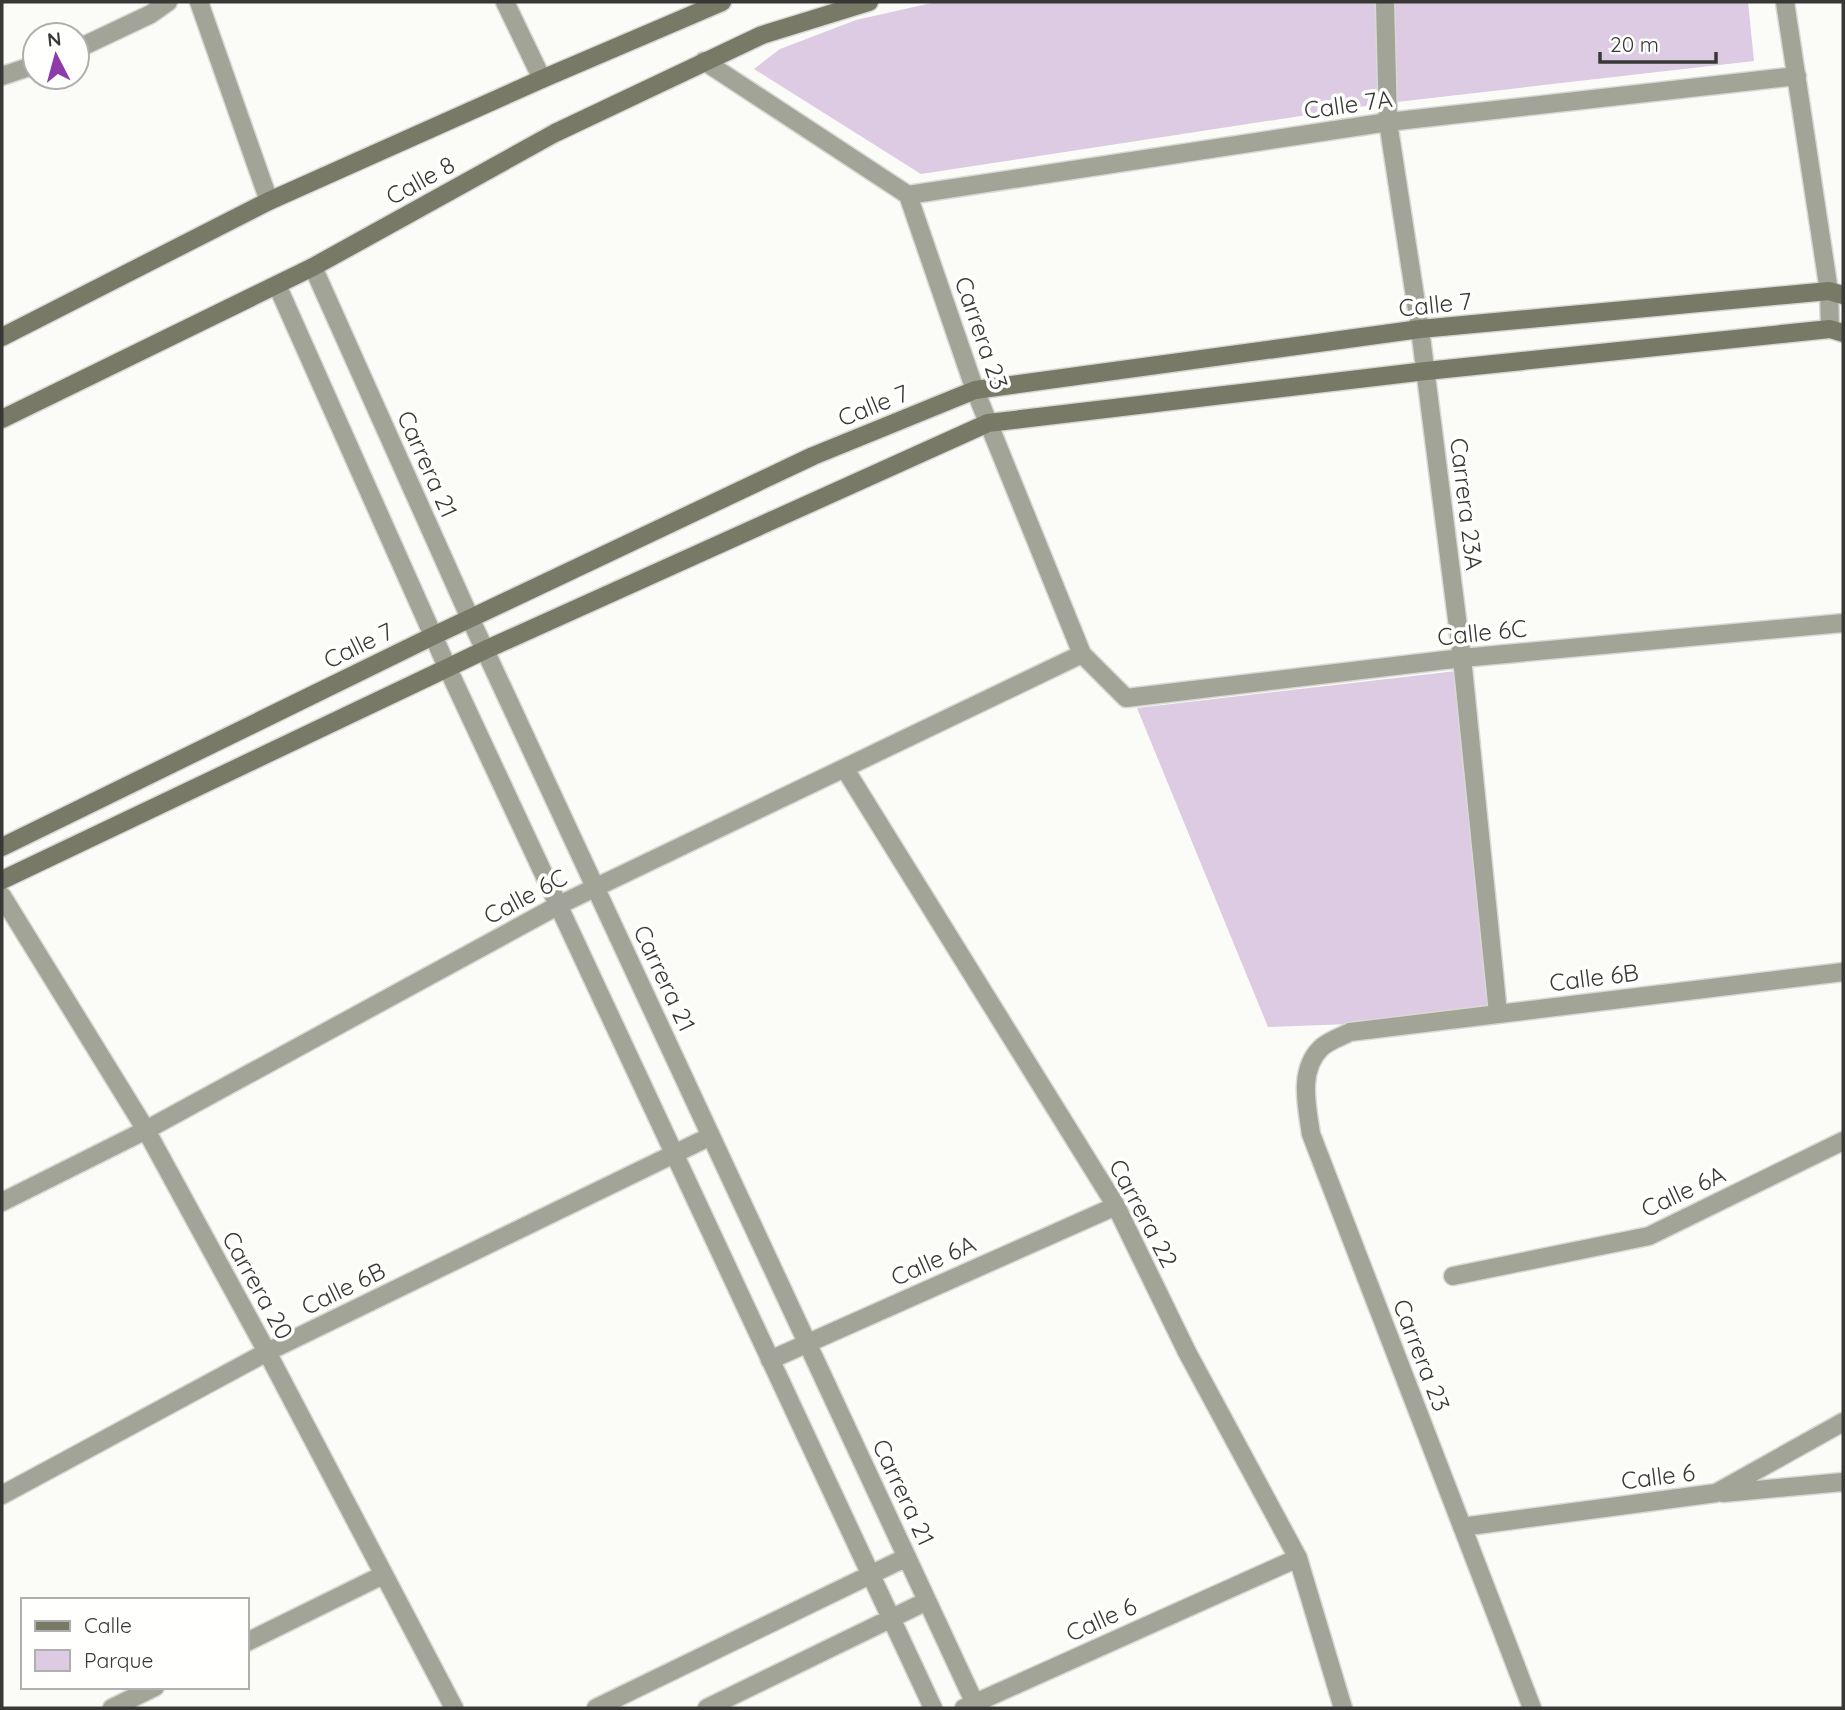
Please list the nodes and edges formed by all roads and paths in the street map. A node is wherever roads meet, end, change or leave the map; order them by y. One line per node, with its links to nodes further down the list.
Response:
1 (167, 2): 8 (street)
2 (199, 2): 16 (street)
3 (505, 2): 13 (street)
4 (722, 2): 13 (main road, Calle 8)
5 (869, 2): 9 (main road, Calle 8)
6 (1385, 2): 14 (street, Carrera 23A)
7 (1785, 2): 12 (street)
8 (91, 42)
9 (704, 61): 15 (street); 17 (main road, Calle 8)
10 (21, 70): 11 (street)
11 (2, 76)
12 (1797, 76): 14 (street, Calle 7A); 19 (street)
13 (542, 79): 16 (main road, Calle 8)
14 (1388, 122): 15 (street, Calle 7A); 20 (street, Carrera 23A)
15 (908, 195): 24 (street, Carrera 23)
16 (269, 201): 22 (main road, Calle 8)
17 (313, 267): 18 (main road, Calle 8); 27 (street, Carrera 21)
18 (277, 285): 25 (main road, Calle 8); 29 (street)
19 (1836, 293): 20 (main road, Calle 7); 21 (street)
20 (1420, 329): 23 (street, Carrera 23A); 24 (main road, Calle 7)
21 (1837, 331): 23 (main road)
22 (2, 337)
23 (1426, 371): 26 (main road); 32 (street, Carrera 23A)
24 (975, 390): 26 (street, Carrera 23); 27 (main road, Calle 7)
25 (2, 419)
26 (988, 423): 30 (main road); 31 (street, Carrera 23)
27 (470, 618): 29 (main road, Calle 7); 30 (street, Carrera 21)
28 (1843, 623): 32 (street, Calle 6C)
29 (433, 636): 33 (street); 36 (main road, Calle 7)
30 (485, 650): 33 (main road); 38 (street, Carrera 21)
31 (1082, 654): 34 (street, Carrera 23); 35 (street, Calle 6C)
32 (1462, 658): 34 (street, Calle 6C); 42 (street, Carrera 23A)
33 (448, 669): 37 (main road); 40 (street)
34 (1126, 698)
35 (845, 769): 38 (street, Calle 6C); 49 (street, Carrera 22)
36 (2, 846)
37 (2, 880)
38 (595, 887): 40 (street, Calle 6C); 45 (street, Carrera 21)
39 (2, 896): 44 (street, Carrera 20)
40 (559, 905): 44 (street, Calle 6C); 47 (street)
41 (1843, 972): 42 (street, Calle 6B)
42 (1498, 1013): 43 (street, Calle 6B)
43 (1350, 1032): 58 (street, Carrera 23)
44 (146, 1130): 48 (street, Calle 6C); 52 (street, Carrera 20)
45 (711, 1136): 47 (street, Calle 6B); 51 (street, Carrera 21)
46 (1843, 1141): 50 (street, Calle 6A)
47 (674, 1153): 52 (street, Calle 6B); 53 (street)
48 (2, 1202)
49 (1116, 1206): 51 (street, Calle 6A); 60 (street, Carrera 22)
50 (1453, 1276)
51 (807, 1343): 53 (street, Calle 6A); 59 (street, Carrera 21)
52 (267, 1352): 57 (street, Calle 6B); 62 (street, Carrera 20)
53 (770, 1360): 61 (street)
54 (1843, 1422): 56 (street, Calle 6)
55 (1843, 1482): 56 (street)
56 (1716, 1493): 58 (street, Calle 6)
57 (2, 1495)
58 (1462, 1527): 74 (street, Carrera 23)
59 (907, 1557): 61 (street); 63 (street, Carrera 21)
60 (1297, 1558): 67 (street, Calle 6); 73 (street, Carrera 22)
61 (870, 1573): 64 (street); 70 (street)
62 (383, 1575): 65 (street); 69 (street, Carrera 20)
63 (927, 1601): 64 (street); 67 (street, Carrera 21)
64 (891, 1618): 71 (street); 72 (street)
65 (248, 1642)
66 (151, 1689): 68 (street)
67 (972, 1706)
68 (112, 1708)
69 (454, 1708)
70 (596, 1708)
71 (707, 1708)
72 (933, 1708)
73 (1343, 1708)
74 (1532, 1708)

